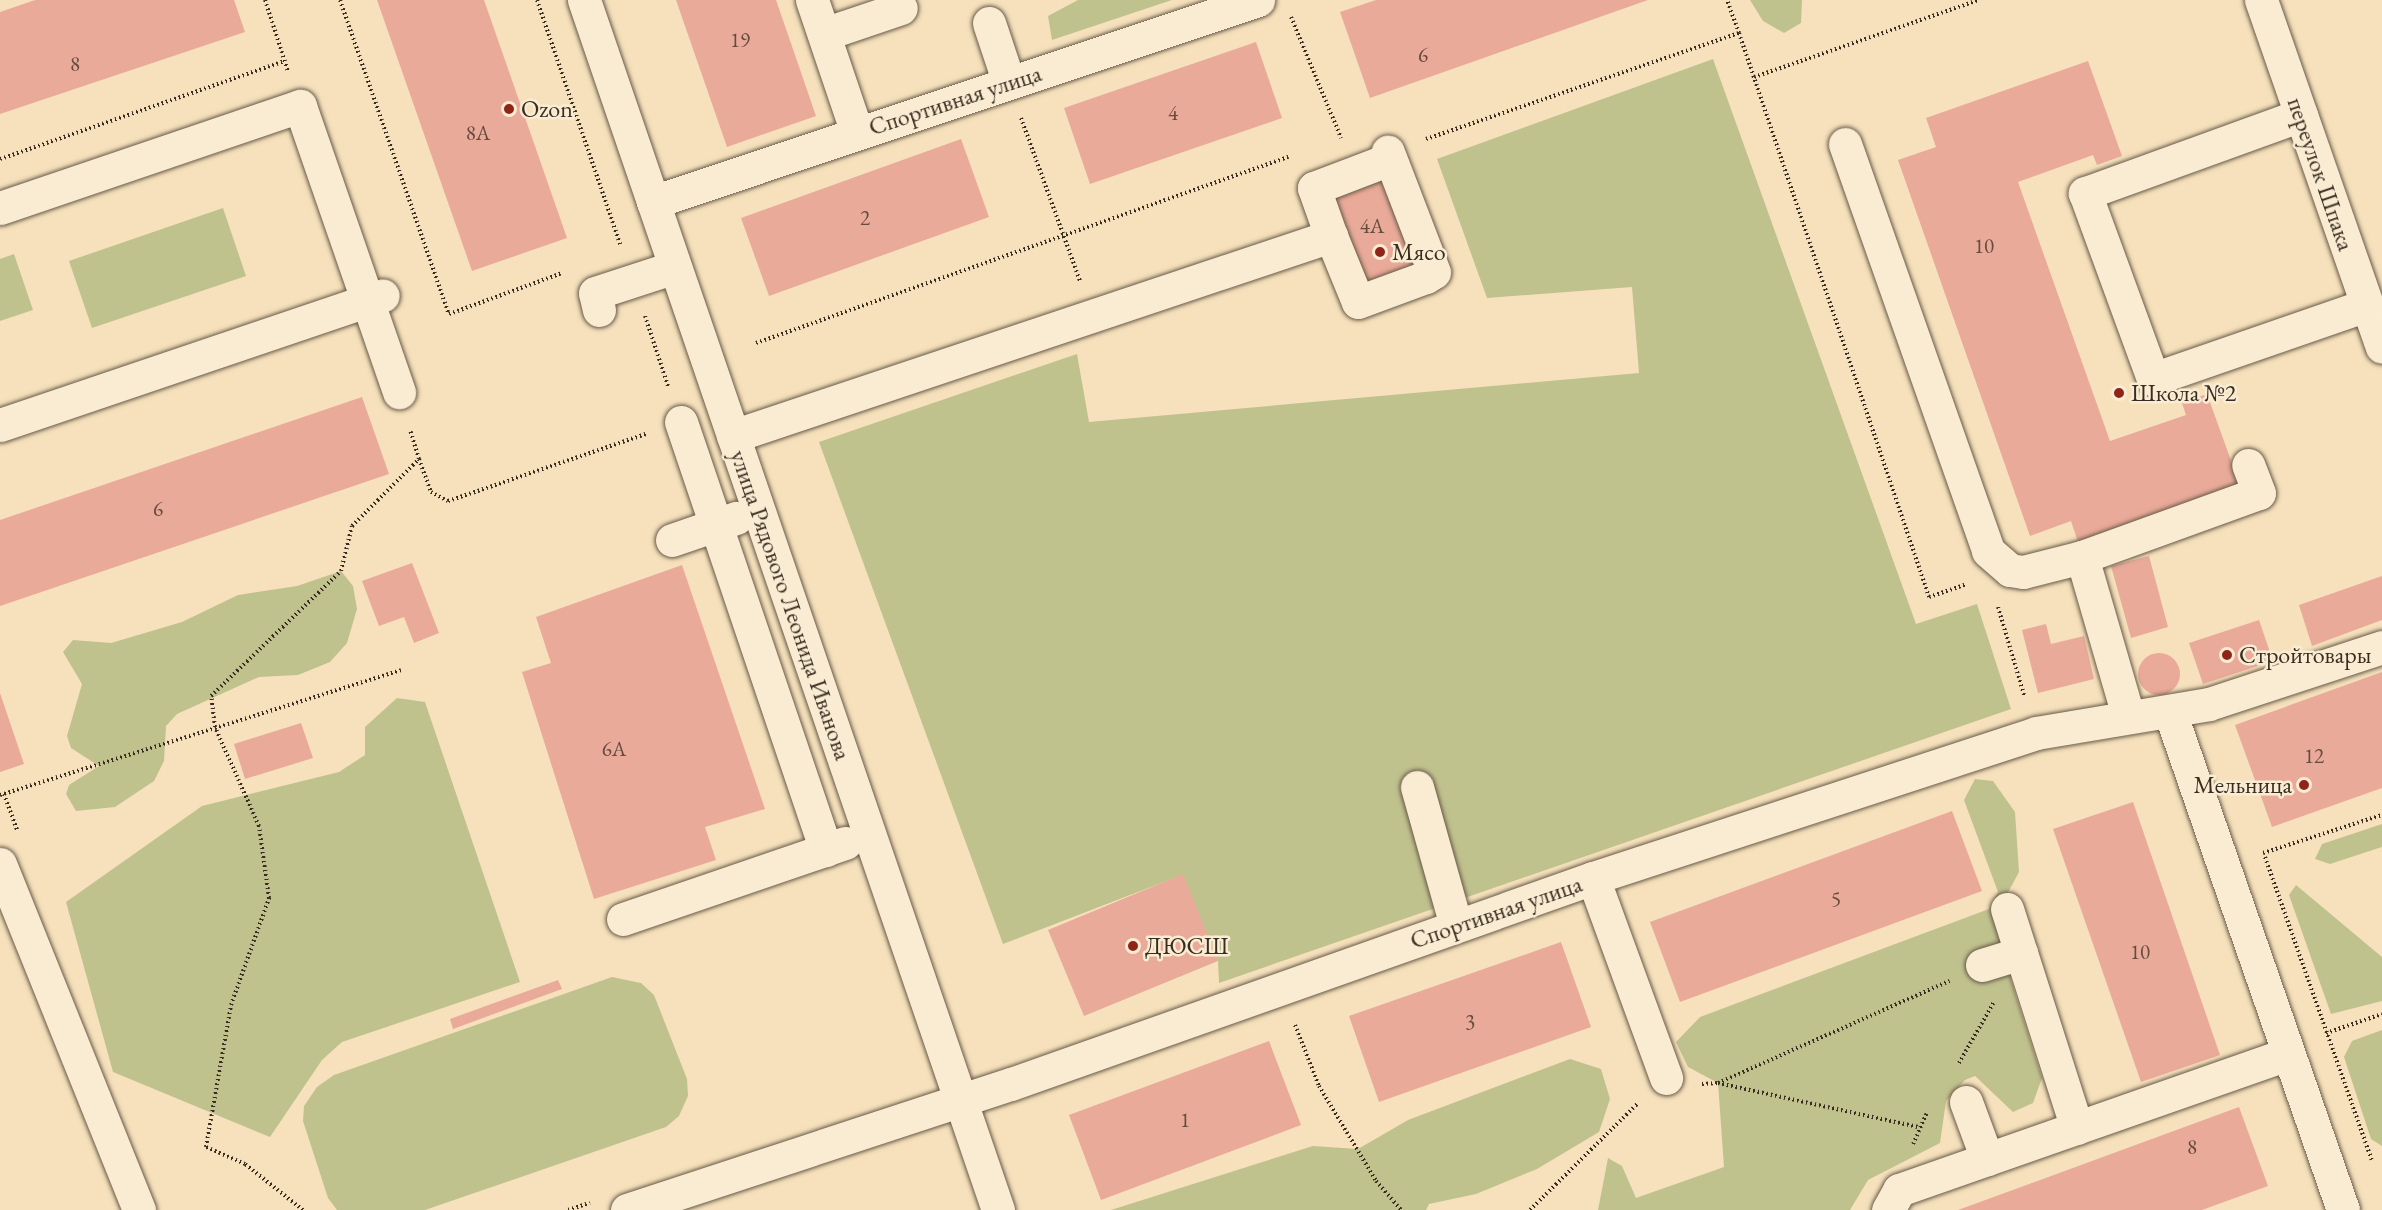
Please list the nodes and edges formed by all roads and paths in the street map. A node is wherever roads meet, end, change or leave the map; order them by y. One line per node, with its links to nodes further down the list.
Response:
1 (265, 0): 15 (path)
2 (340, 0): 32 (path)
3 (537, 0): 33 (path)
4 (584, 0): 27 (street, улица Рядового Леонида Иванова)
5 (812, 0): 14 (street)
6 (1258, 0): 17 (street, Спортивная улица)
7 (1727, 0): 13 (path)
8 (1979, 0): 16 (path)
9 (2260, 0): 19 (street, переулок Шпака)
10 (901, 8): 14 (street)
11 (1288, 11): 21 (path)
12 (989, 23): 17 (street)
13 (1739, 33): 16 (path); 25 (path)
14 (824, 34): 20 (street)
15 (285, 61): 18 (path); 26 (path)
16 (1754, 77): 50 (path)
17 (1009, 83): 20 (street, Спортивная улица); 29 (path)
18 (300, 106): 28 (street); 34 (street)
19 (2301, 115): 35 (street, переулок Шпака); 35 (street)
20 (857, 133): 27 (street, Спортивная улица)
21 (1341, 139): 22 (path); 25 (path)
22 (1330, 143)
23 (1845, 144): 49 (street)
24 (1297, 154): 29 (path)
25 (1389, 155): 30 (street); 30 (street)
26 (0, 159)
27 (653, 202): 31 (street, улица Рядового Леонида Иванова)
28 (0, 208)
29 (1063, 235): 37 (path); 38 (path)
30 (1331, 236): 37 (street)
31 (675, 267): 33 (street); 43 (street, улица Рядового Леонида Иванова)
32 (568, 271)
33 (633, 281): 36 (street); 41 (path)
34 (374, 297): 40 (street); 42 (street)
35 (2367, 305): 39 (street, переулок Шпака)
36 (598, 310)
37 (1092, 315): 43 (street)
38 (756, 343)
39 (2382, 347)
40 (399, 392): 44 (path)
41 (681, 422): 44 (path); 47 (street)
42 (0, 425)
43 (733, 436): 46 (street, улица Рядового Леонида Иванова)
44 (419, 459): 56 (path)
45 (2248, 465): 49 (street)
46 (758, 510): 47 (street); 61 (street, улица Рядового Леонида Иванова)
47 (715, 525): 48 (street); 63 (street)
48 (672, 540)
49 (2082, 557): 55 (street)
50 (1979, 580)
51 (1996, 599): 57 (path)
52 (2382, 647): 54 (street, Спортивная улица)
53 (401, 670): 56 (path)
54 (2170, 712): 55 (street, Спортивная улица); 75 (street)
55 (2128, 715): 57 (street, Спортивная улица)
56 (215, 727): 59 (path); 86 (path)
57 (2036, 733): 66 (street, Спортивная улица)
58 (1417, 787): 69 (street)
59 (0, 795)
60 (2382, 815): 64 (path)
61 (869, 834): 63 (street); 78 (street, улица Рядового Леонида Иванова)
62 (2259, 842): 64 (path)
63 (826, 850): 68 (street)
64 (2263, 853): 74 (path)
65 (0, 864): 85 (street)
66 (1593, 878): 69 (street, Спортивная улица); 76 (street)
67 (2007, 909): 70 (street)
68 (623, 919)
69 (1456, 926): 72 (street, Спортивная улица)
70 (2021, 953): 71 (street); 81 (street)
71 (1982, 965): 77 (path)
72 (1281, 988): 78 (street, Спортивная улица); 89 (path)
73 (2382, 1014): 74 (path)
74 (2328, 1033): 75 (path); 83 (path)
75 (2287, 1051): 81 (street); 92 (street)
76 (1666, 1078): 77 (path); 90 (path)
77 (1718, 1083): 80 (path)
78 (960, 1100): 84 (street, Спортивная улица); 88 (street, улица Рядового Леонида Иванова)
79 (1966, 1102): 82 (street)
80 (1918, 1127)
81 (2077, 1128): 82 (street)
82 (1987, 1160): 91 (street)
83 (2372, 1160)
84 (614, 1204): 87 (path)
85 (139, 1210)
86 (303, 1210)
87 (568, 1210)
88 (998, 1210)
89 (1401, 1210)
90 (1530, 1210)
91 (1888, 1210)
92 (2343, 1210)

